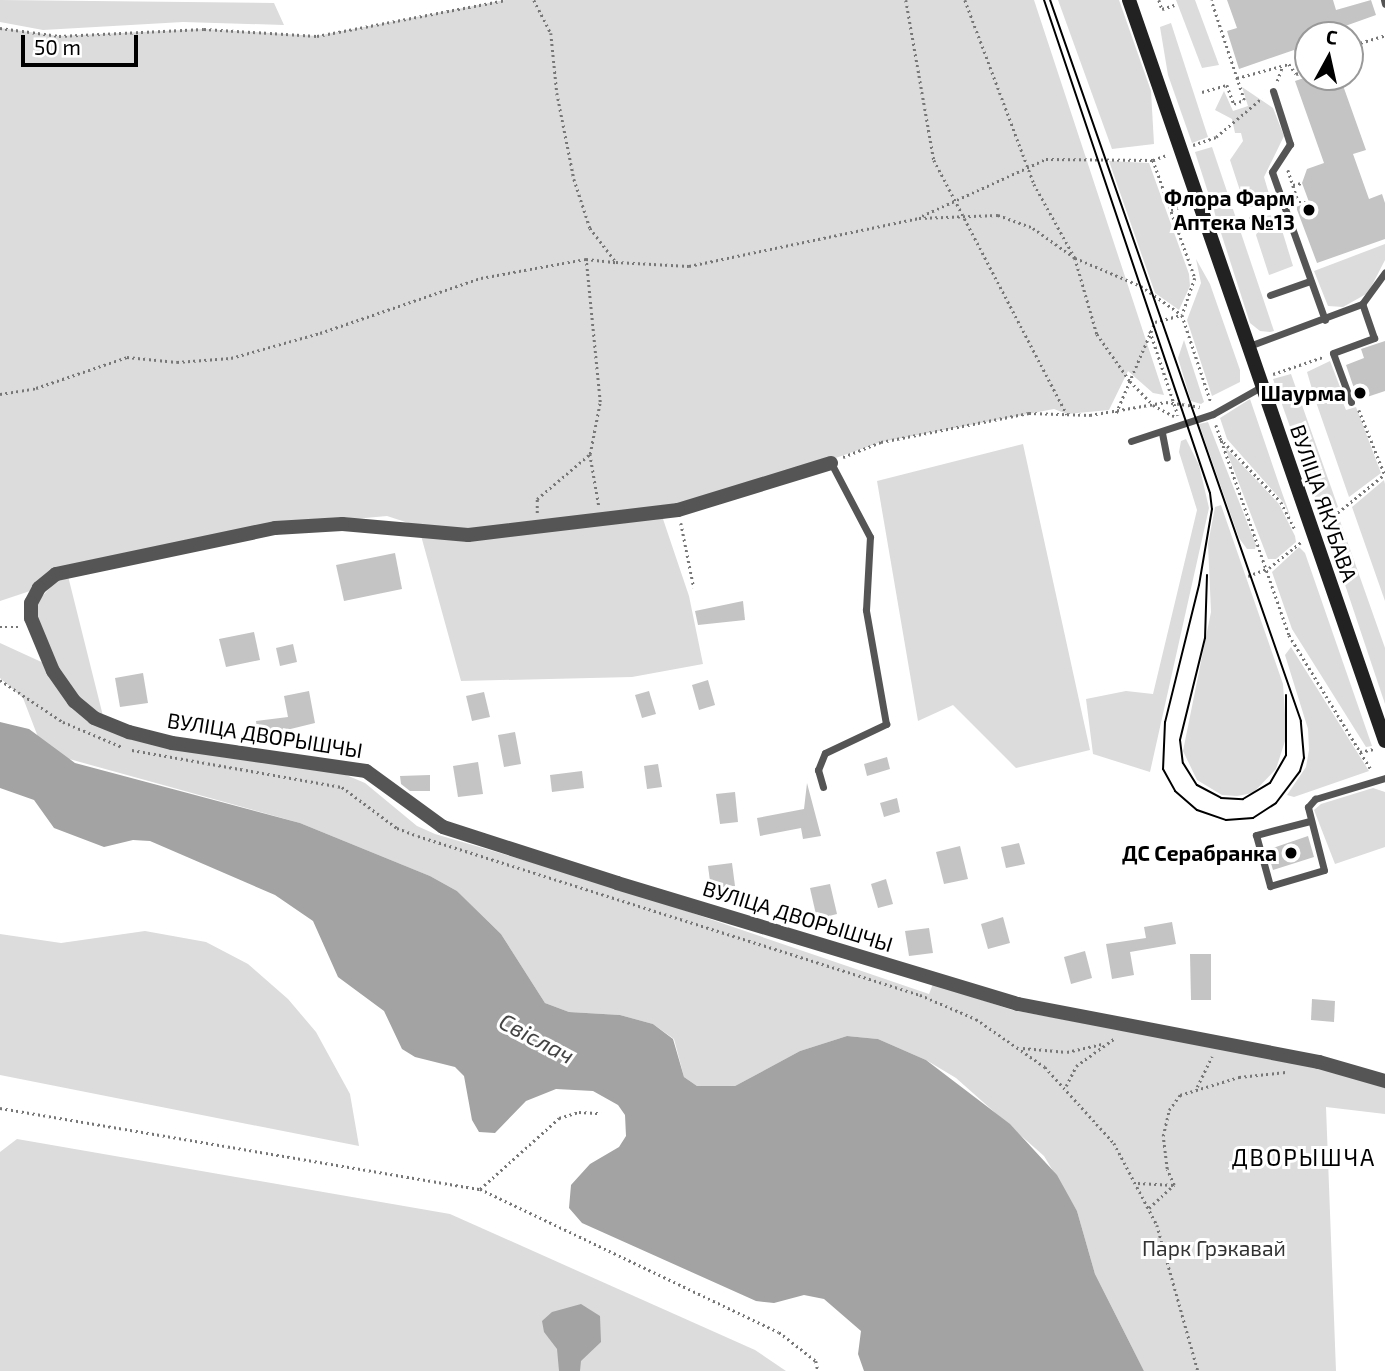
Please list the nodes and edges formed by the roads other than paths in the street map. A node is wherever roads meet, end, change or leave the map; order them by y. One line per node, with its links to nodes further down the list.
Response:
1 (1129, 0): 8 (main road, ВУЛІЦА ЯКУБАВА)
2 (1273, 91): 4 (lane)
3 (1385, 272): 6 (lane)
4 (1310, 281): 5 (lane); 7 (lane)
5 (1270, 295)
6 (1362, 304): 7 (lane); 10 (lane)
7 (1325, 320): 8 (lane)
8 (1248, 347): 9 (main road, ВУЛІЦА ЯКУБАВА)
9 (1261, 387): 11 (lane); 15 (main road, ВУЛІЦА ЯКУБАВА)
10 (1354, 403)
11 (1162, 433): 12 (lane); 13 (lane)
12 (1131, 441)
13 (1167, 458)
14 (831, 463): 17 (lane); 19 (street, ВУЛІЦА ДВОРЫШЧЫ)
15 (1385, 741)
16 (1381, 779): 18 (lane)
17 (823, 787)
18 (1310, 821): 18 (lane)
19 (1385, 1081)

